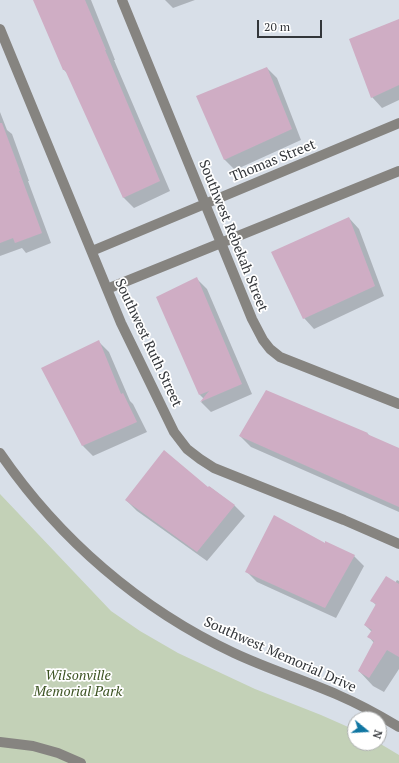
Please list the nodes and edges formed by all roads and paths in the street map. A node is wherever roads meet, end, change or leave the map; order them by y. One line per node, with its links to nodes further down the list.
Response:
1 (122, 0): 5 (street, Southwest Rebekah Street)
2 (0, 29): 7 (street, Southwest Ruth Street)
3 (399, 123): 5 (street, Thomas Street)
4 (399, 171): 6 (street)
5 (205, 204): 6 (street, Southwest Rebekah Street); 7 (street, Thomas Street)
6 (221, 243): 8 (street); 9 (street, Southwest Rebekah Street)
7 (92, 251): 8 (street, Southwest Ruth Street)
8 (107, 289): 11 (street, Southwest Ruth Street)
9 (399, 404)
10 (0, 453): 12 (street, Southwest Memorial Drive)
11 (399, 544)
12 (399, 727)
13 (0, 742): 14 (street)
14 (81, 763)

